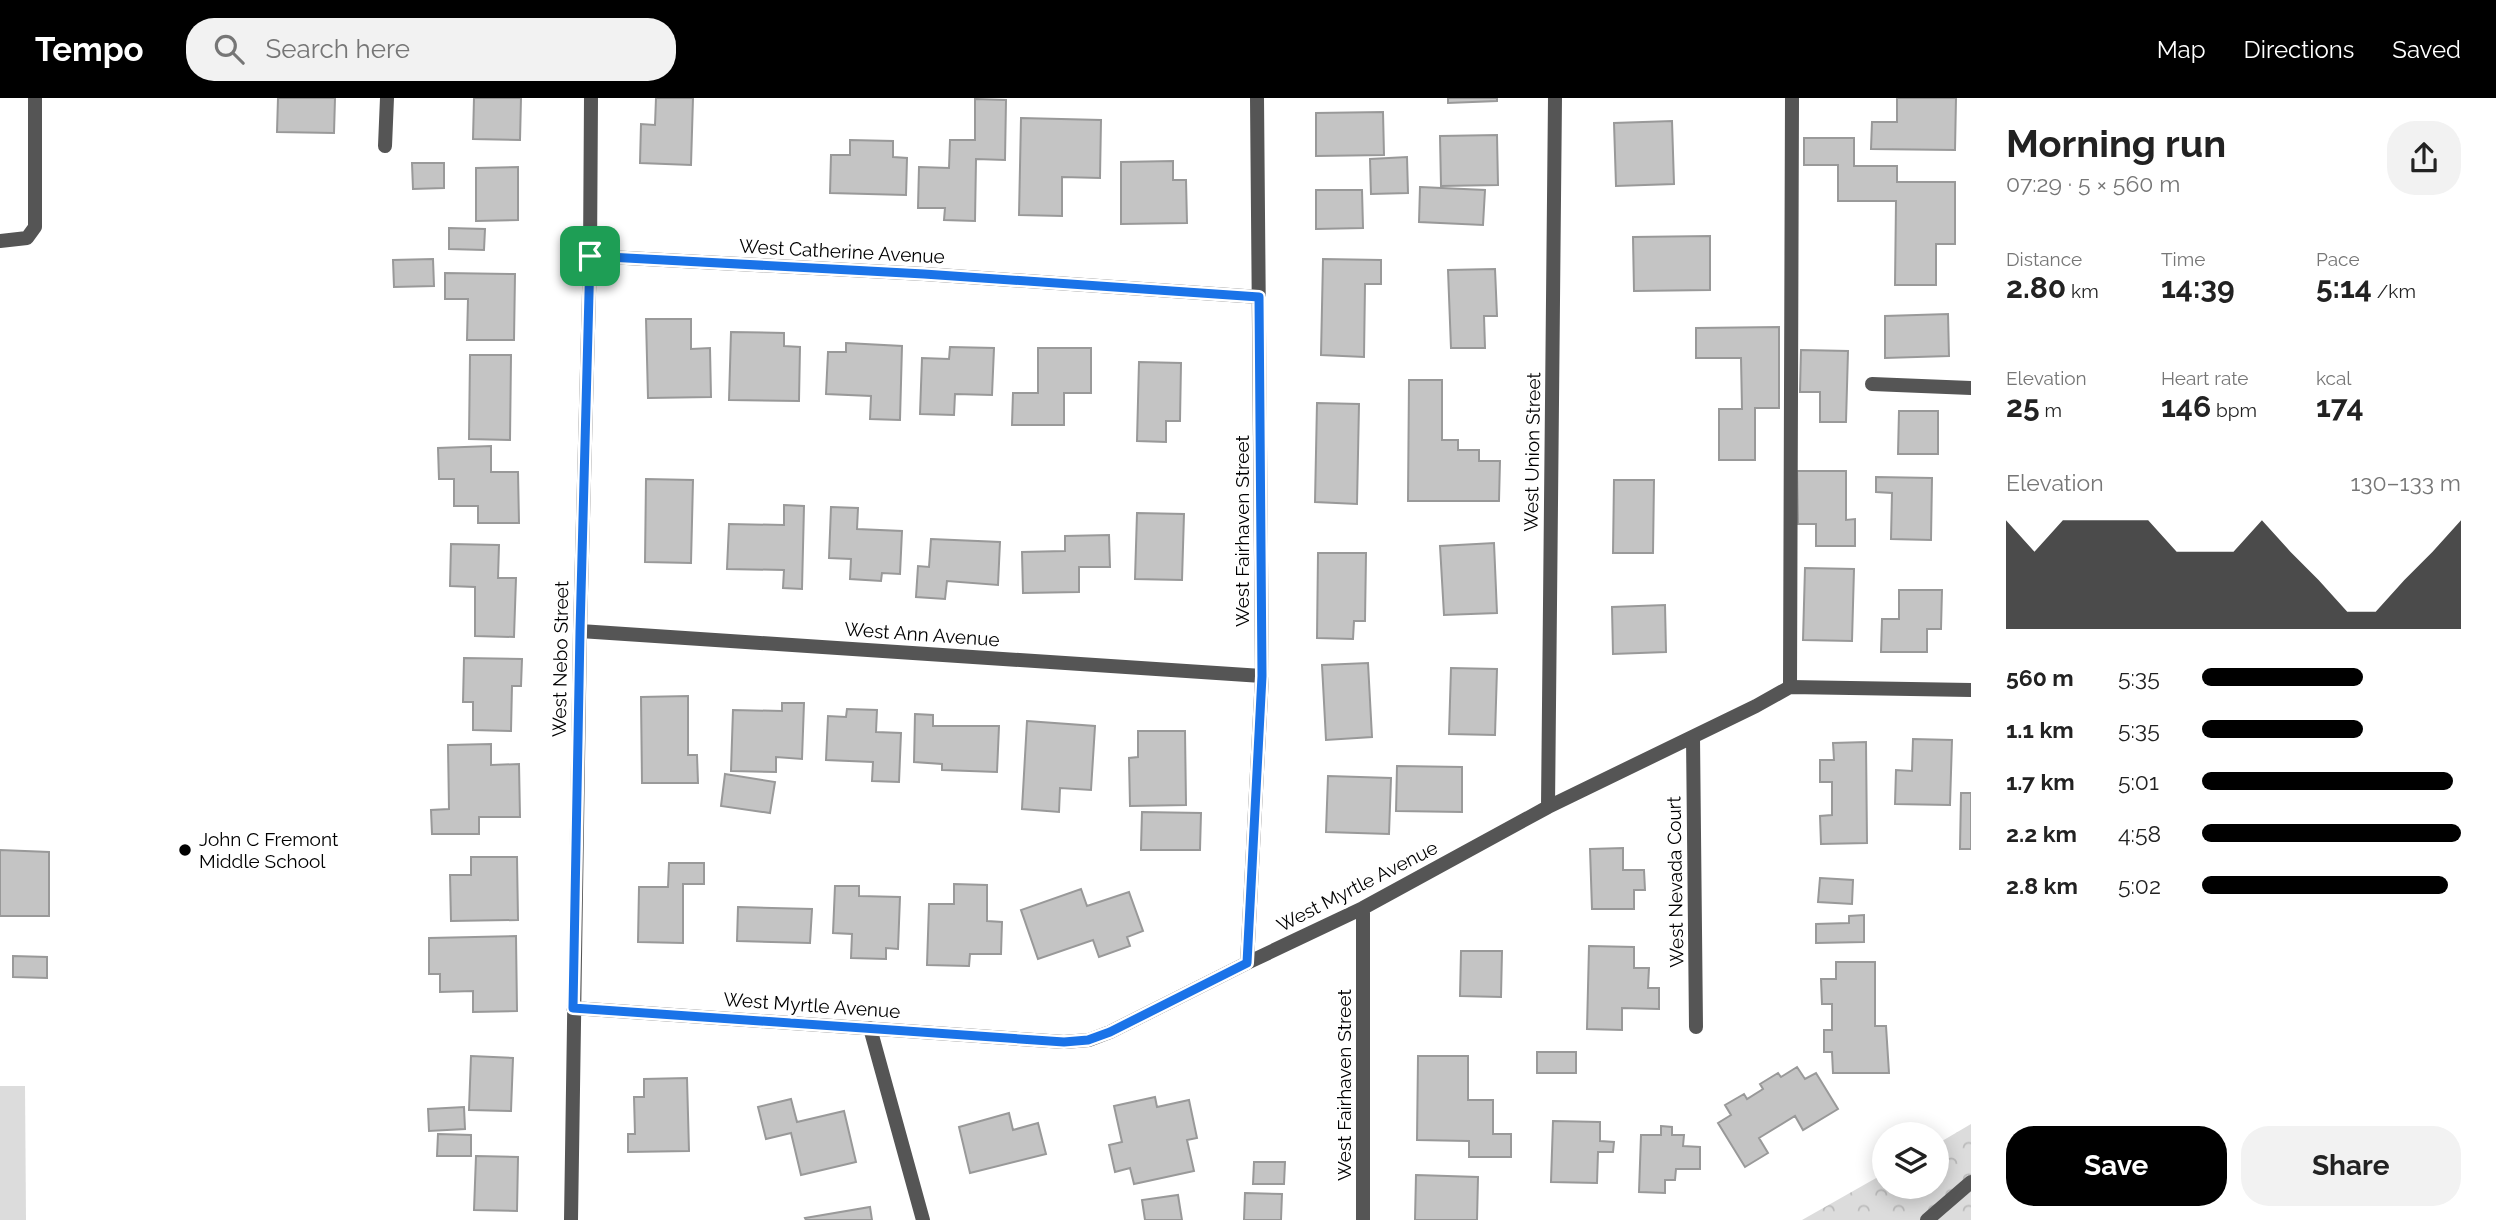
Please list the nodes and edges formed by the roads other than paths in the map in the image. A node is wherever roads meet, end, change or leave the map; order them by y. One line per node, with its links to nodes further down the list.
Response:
1 (35, 98): 8 (street)
2 (387, 98): 7 (street)
3 (591, 98): 9 (street, West Nebo Street)
4 (1257, 98): 10 (street, West Fairhaven Street)
5 (1555, 98): 18 (street, West Union Street)
6 (1792, 98): 15 (street)
7 (385, 146)
8 (3, 241)
9 (590, 256): 10 (street, West Catherine Avenue); 13 (street, West Nebo Street)
10 (1259, 297): 14 (street, West Fairhaven Street)
11 (1872, 384): 12 (street)
12 (1971, 388)
13 (580, 631): 14 (street, West Ann Avenue); 21 (street, West Nebo Street)
14 (1262, 676): 20 (street, West Fairhaven Street)
15 (1790, 687): 16 (street, West Myrtle Avenue); 17 (street, West Myrtle Avenue)
16 (1971, 690)
17 (1693, 737): 18 (street, West Myrtle Avenue); 22 (street, West Nevada Court)
18 (1548, 807): 19 (street, West Myrtle Avenue)
19 (1363, 908): 20 (street, West Myrtle Avenue); 27 (street, West Fairhaven Street)
20 (1247, 963): 23 (street, West Myrtle Avenue)
21 (573, 1008): 23 (street, West Myrtle Avenue); 25 (street, West Nebo Street)
22 (1696, 1027)
23 (870, 1028): 26 (street)
24 (1971, 1182): 28 (street)
25 (571, 1220)
26 (923, 1220)
27 (1363, 1220)
28 (1927, 1220)

